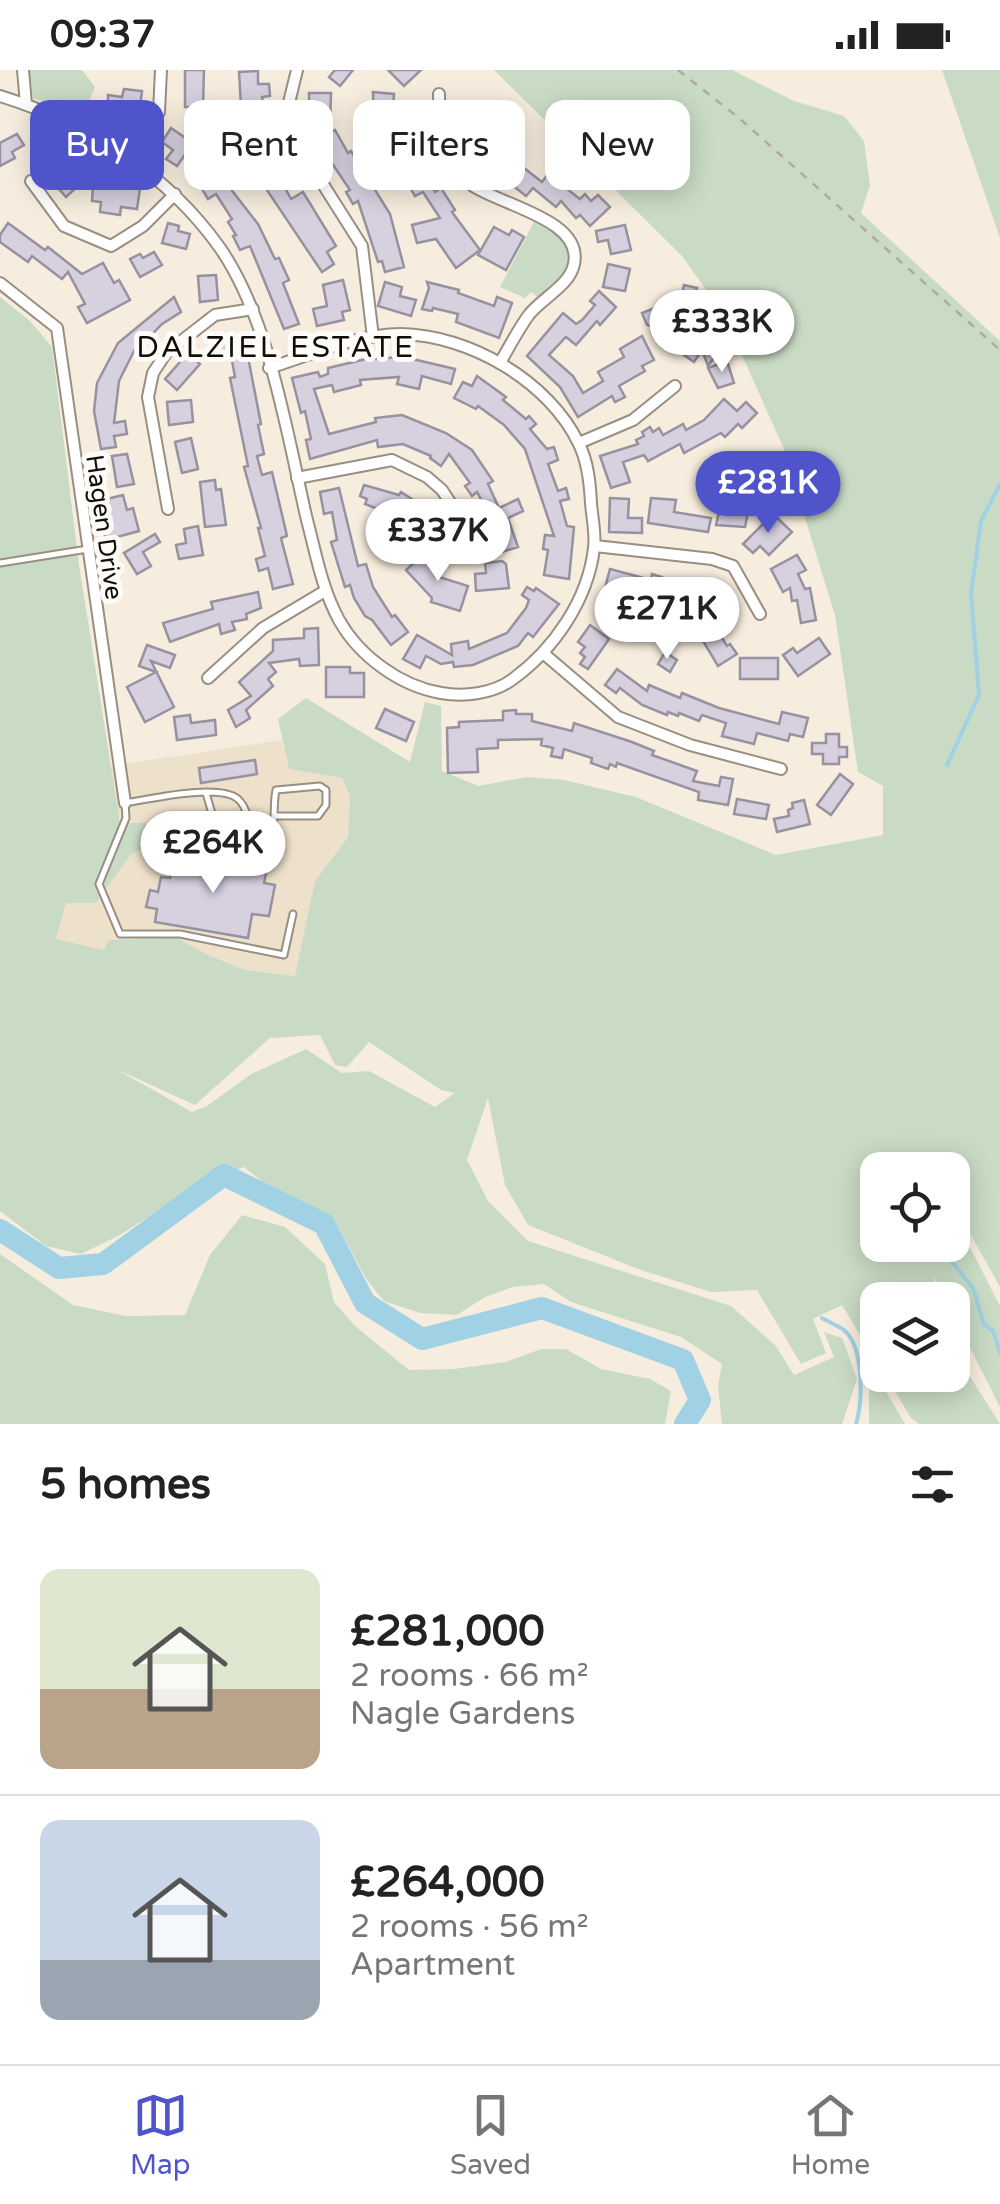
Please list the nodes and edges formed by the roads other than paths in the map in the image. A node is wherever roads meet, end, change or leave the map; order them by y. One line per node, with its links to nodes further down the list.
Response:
1 (24, 70): 7 (street)
2 (162, 70): 6 (street)
3 (297, 70): 14 (street)
4 (439, 94): 15 (street)
5 (0, 96): 7 (street)
6 (160, 100)
7 (26, 104): 8 (street)
8 (30, 106)
9 (164, 184): 11 (street)
10 (38, 190): 11 (street)
11 (175, 194): 13 (street)
12 (0, 283): 23 (street, Hagen Drive)
13 (253, 309): 16 (street); 20 (street)
14 (374, 337): 15 (street); 16 (street)
15 (500, 362): 18 (street)
16 (269, 368): 19 (street)
17 (675, 386): 18 (street)
18 (579, 443): 22 (street)
19 (297, 478): 21 (street); 25 (street)
20 (168, 509)
21 (465, 538)
22 (595, 546): 26 (street); 27 (street)
23 (88, 549): 24 (lane); 31 (street, Hagen Drive)
24 (0, 563)
25 (325, 591): 27 (street); 28 (street)
26 (760, 614)
27 (543, 653): 29 (street)
28 (208, 678)
29 (782, 770)
30 (206, 793): 31 (lane); 33 (lane); 33 (lane)
31 (125, 802): 36 (lane)
32 (276, 816): 32 (lane); 34 (lane)
33 (250, 837): 34 (lane)
34 (258, 846): 35 (lane)
35 (272, 864)
36 (293, 914)

